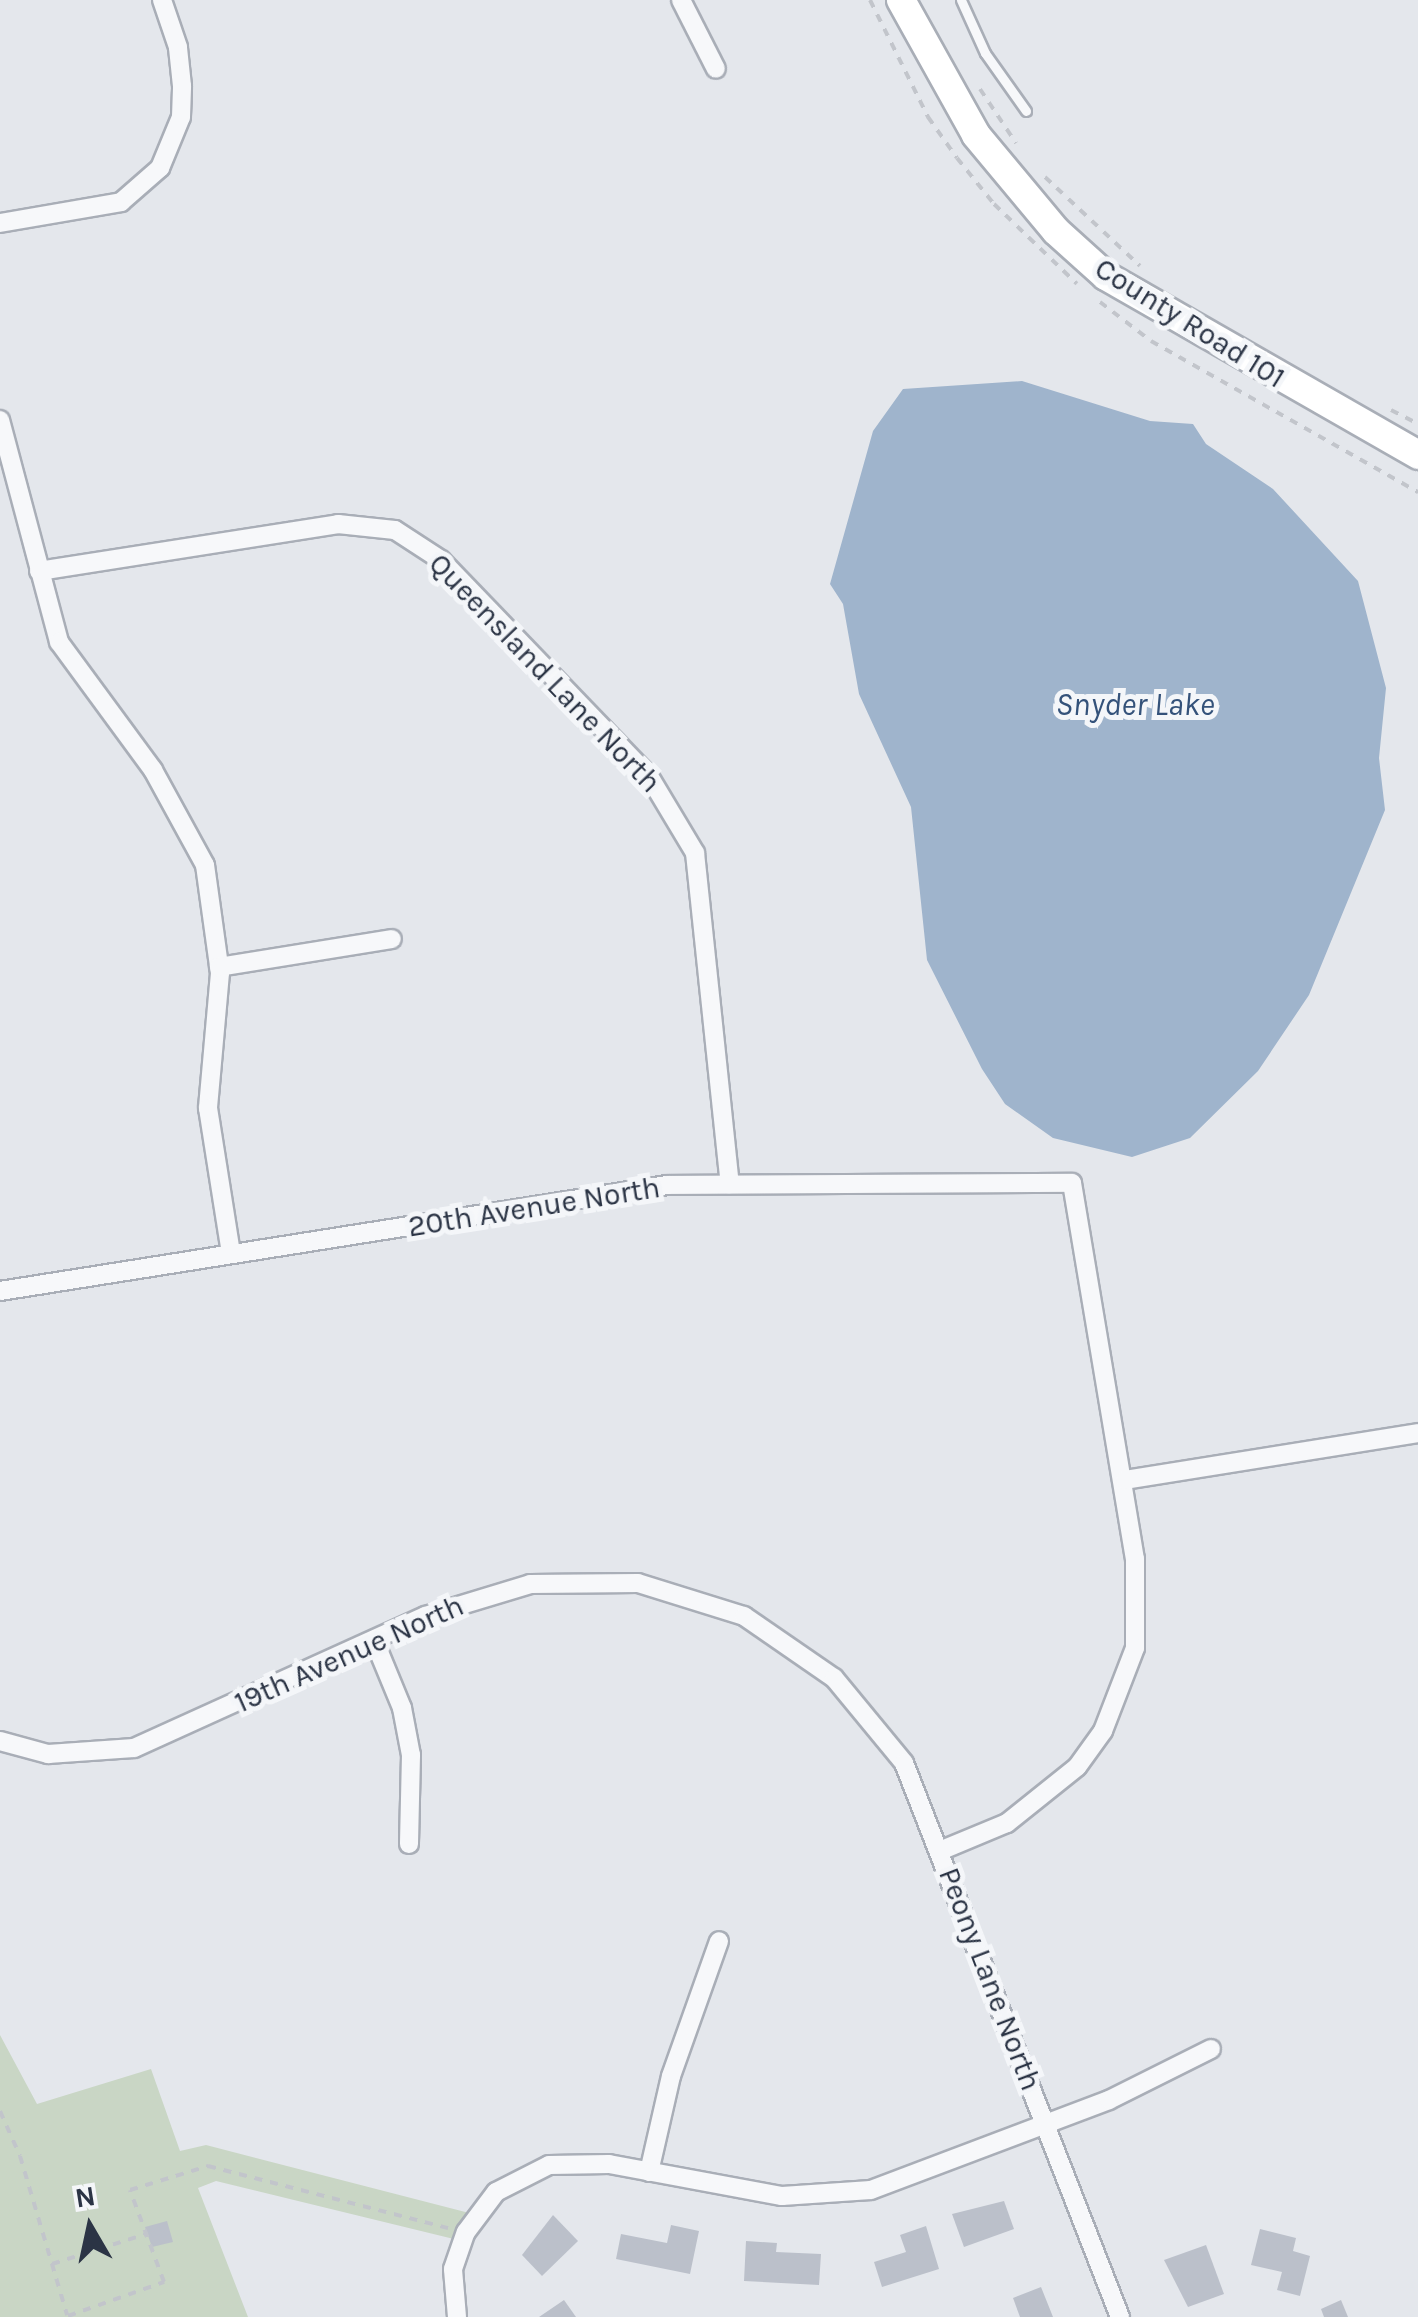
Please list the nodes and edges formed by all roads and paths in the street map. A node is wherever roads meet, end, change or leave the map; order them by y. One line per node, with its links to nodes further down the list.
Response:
1 (162, 0): 10 (street)
2 (681, 0): 5 (street)
3 (902, 0): 15 (main road, County Road 101)
4 (961, 0): 7 (lane)
5 (716, 68)
6 (974, 78): 8 (path)
7 (1026, 111)
8 (1021, 150)
9 (1042, 175): 11 (path)
10 (0, 223)
11 (1148, 272)
12 (1386, 407): 14 (path)
13 (0, 420): 16 (street)
14 (1418, 424)
15 (1418, 455)
16 (39, 571): 18 (street); 20 (street, Queensland Lane North)
17 (392, 939): 18 (street)
18 (219, 966): 21 (street)
19 (1072, 1183): 20 (street, 20th Avenue North); 24 (street, Peony Lane North)
20 (730, 1184): 21 (street, 20th Avenue North)
21 (231, 1253): 22 (street, 20th Avenue North)
22 (0, 1291)
23 (1418, 1433): 24 (street)
24 (1124, 1480): 28 (street, Peony Lane North)
25 (374, 1640): 26 (street, 19th Avenue North); 27 (street); 28 (street, 19th Avenue North)
26 (0, 1741)
27 (409, 1844)
28 (942, 1850): 32 (street, Peony Lane North)
29 (719, 1941): 33 (street)
30 (1211, 2049): 32 (street)
31 (0, 2110): 36 (path)
32 (1046, 2126): 33 (street); 39 (street, Peony Lane North)
33 (649, 2172): 34 (street)
34 (466, 2232): 35 (path); 38 (street)
35 (146, 2234): 36 (path); 37 (path)
36 (52, 2264): 37 (path)
37 (68, 2317)
38 (456, 2317)
39 (1120, 2317)

